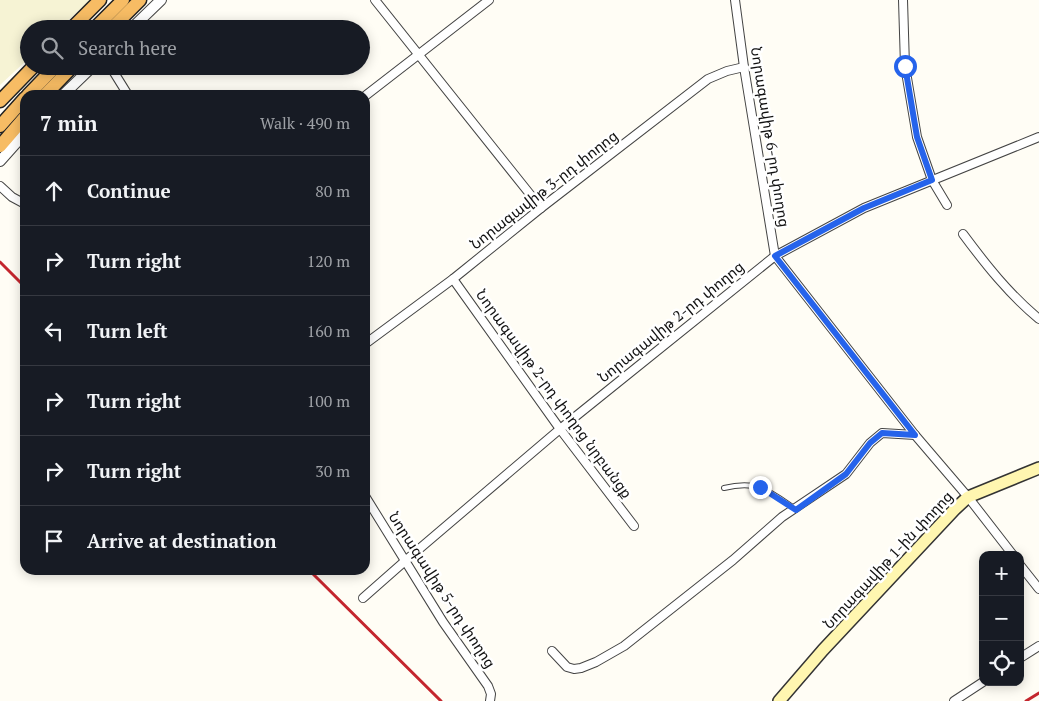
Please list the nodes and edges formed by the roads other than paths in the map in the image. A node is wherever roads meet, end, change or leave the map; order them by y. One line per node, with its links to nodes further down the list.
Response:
1 (100, 0): 9 (highway)
2 (123, 0): 10 (highway)
3 (140, 0): 11 (highway)
4 (161, 0): 12 (street)
5 (375, 0): 13 (street)
6 (489, 0): 13 (street)
7 (735, 0): 14 (street, Նորագավիթ 6-րդ փողոց)
8 (903, 0): 33 (street)
9 (80, 20)
10 (103, 20)
11 (120, 20)
12 (141, 20)
13 (420, 55): 24 (street); 37 (street)
14 (744, 67): 37 (street, Նորագավիթ 3-րդ փողոց); 39 (street, Նորագավիթ 6-րդ փողոց)
15 (25, 75): 25 (highway)
16 (47, 75): 20 (highway)
17 (64, 75): 21 (highway)
18 (84, 75): 22 (street)
19 (116, 75): 23 (street)
20 (33, 90)
21 (50, 90)
22 (68, 90)
23 (125, 90)
24 (370, 92)
25 (0, 101)
26 (20, 104): 28 (highway)
27 (20, 123): 31 (highway)
28 (0, 126)
29 (1039, 137): 33 (street, Նորագավիթ 2-րդ փողոց)
30 (20, 139): 32 (street)
31 (0, 146)
32 (0, 161)
33 (932, 180): 36 (street); 39 (street, Նորագավիթ 2-րդ փողոց)
34 (0, 186): 35 (street)
35 (20, 201)
36 (947, 206)
37 (541, 208): 40 (street, Նորագավիթ 3-րդ փողոց)
38 (963, 234): 41 (street)
39 (775, 256): 43 (street, Նորագավիթ 2-րդ փողոց); 44 (street, Նորագավիթ 6-րդ փողոց)
40 (453, 279): 42 (street, Նորագավիթ 3-րդ փողոց); 43 (street, Նորագավիթ 2-րդ փողոց նրբանցք)
41 (1039, 319)
42 (370, 340)
43 (560, 429): 50 (street, Նորագավիթ 2-րդ փողոց նրբանցք); 52 (street, Նորագավիթ 2-րդ փողոց)
44 (915, 435): 47 (street, Նորագավիթ 6-րդ փողոց); 49 (street)
45 (1039, 468): 47 (main road, Նորագավիթ 1-ին փողոց)
46 (724, 488): 49 (lane)
47 (968, 497): 51 (street, Նորագավիթ 6-րդ փողոց); 61 (main road, Նորագավիթ 1-ին փողոց)
48 (370, 504): 52 (street, Նորագավիթ 5-րդ փողոց)
49 (796, 510): 57 (street)
50 (634, 526)
51 (1009, 551)
52 (405, 561): 55 (street, Նորագավիթ 2-րդ փողոց); 60 (street, Նորագավիթ 5-րդ փողոց)
53 (1024, 570): 54 (street)
54 (1039, 589)
55 (363, 598)
56 (1039, 646): 58 (street)
57 (552, 651)
58 (1024, 655)
59 (979, 685): 62 (street)
60 (490, 701)
61 (780, 701)
62 (954, 701)

